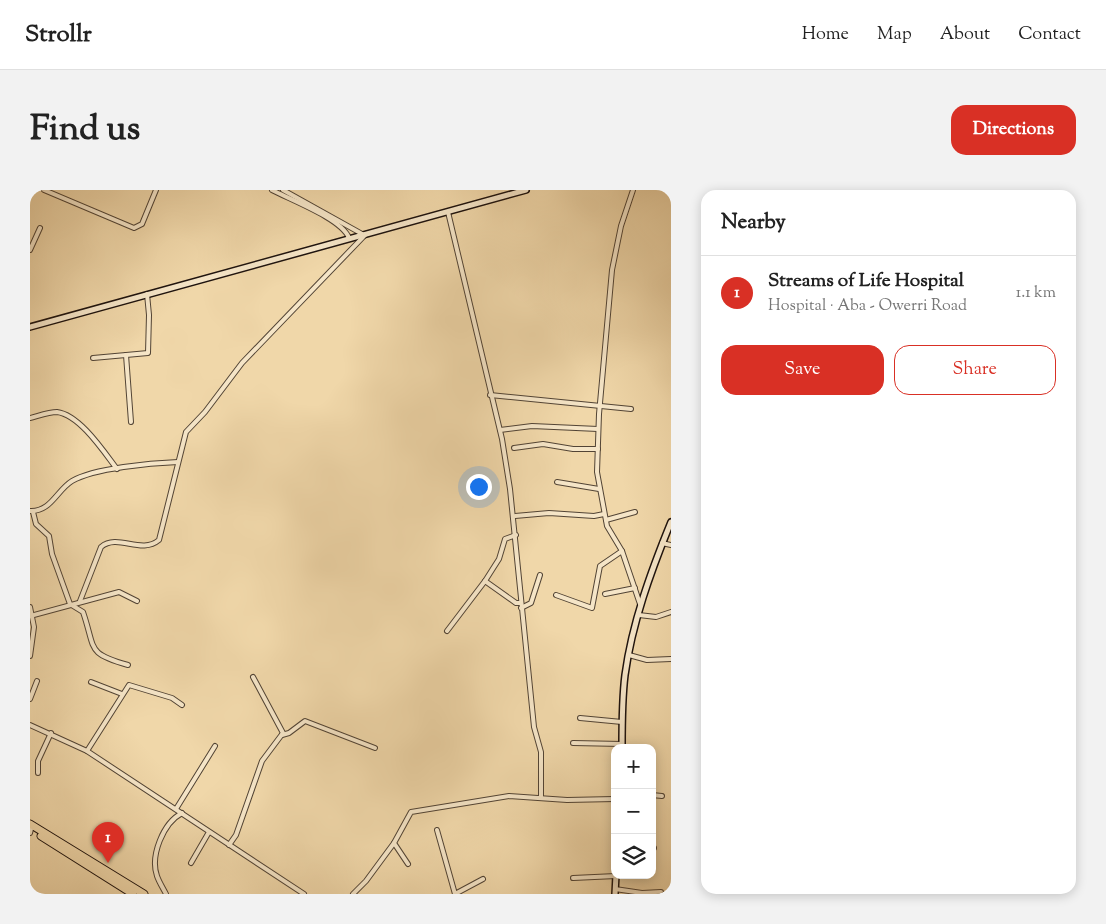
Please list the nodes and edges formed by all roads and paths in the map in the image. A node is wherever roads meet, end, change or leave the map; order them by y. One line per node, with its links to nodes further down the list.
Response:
1 (44, 190): 2 (street)
2 (156, 190)
3 (272, 190): 10 (street)
4 (283, 190): 9 (street)
5 (526, 190): 7 (main road)
6 (633, 190): 17 (street)
7 (448, 212): 9 (main road); 16 (street)
8 (40, 228): 11 (street)
9 (365, 235): 10 (main road); 25 (street)
10 (349, 238): 12 (main road)
11 (30, 250)
12 (147, 294): 13 (main road); 14 (street)
13 (30, 327)
14 (126, 355): 15 (street); 20 (street)
15 (93, 358)
16 (490, 395): 17 (street); 22 (street)
17 (600, 405): 18 (street); 21 (street)
18 (631, 409)
19 (30, 418): 26 (street)
20 (131, 422)
21 (598, 429): 22 (street); 24 (street)
22 (500, 430): 32 (street)
23 (514, 448): 24 (street)
24 (598, 449): 28 (street)
25 (178, 462): 26 (street); 44 (street)
26 (117, 469): 29 (street)
27 (557, 482): 28 (street)
28 (599, 489): 31 (street)
29 (32, 512): 46 (street)
30 (635, 512): 33 (street)
31 (604, 514): 32 (street); 33 (street)
32 (515, 516): 35 (street)
33 (606, 520): 38 (street)
34 (671, 522): 36 (main road)
35 (516, 535): 40 (street); 47 (street)
36 (662, 543): 37 (street); 48 (main road)
37 (671, 545)
38 (622, 551): 41 (street); 43 (street)
39 (540, 575): 47 (street)
40 (485, 581): 47 (street); 54 (street)
41 (635, 588): 42 (street); 48 (street)
42 (605, 594)
43 (556, 595)
44 (82, 600): 45 (street); 46 (street); 50 (street)
45 (137, 602)
46 (70, 604): 50 (street); 53 (street)
47 (520, 606): 79 (street)
48 (641, 606): 52 (main road)
49 (30, 607): 53 (street)
50 (83, 612): 58 (street)
51 (671, 612): 52 (street)
52 (639, 615): 55 (main road)
53 (31, 616): 56 (street)
54 (447, 631)
55 (628, 655): 57 (street); 66 (main road)
56 (30, 656)
57 (671, 659)
58 (128, 665)
59 (253, 677): 69 (street)
60 (37, 681): 63 (street)
61 (91, 682): 62 (street)
62 (122, 694): 64 (street); 75 (street)
63 (30, 699)
64 (182, 705)
65 (580, 718): 66 (street)
66 (622, 722): 71 (main road)
67 (30, 725): 68 (street)
68 (51, 733): 75 (street); 76 (street)
69 (282, 734): 74 (street); 88 (street)
70 (572, 743): 72 (street)
71 (622, 744)
72 (611, 745)
73 (215, 746): 81 (street)
74 (375, 748)
75 (87, 752): 81 (street)
76 (38, 774)
77 (656, 795): 78 (street)
78 (662, 796)
79 (541, 797): 80 (street); 87 (street)
80 (611, 799)
81 (176, 809): 82 (street)
82 (182, 813): 86 (street); 99 (street)
83 (30, 824): 98 (highway)
84 (30, 830): 97 (highway)
85 (437, 830): 93 (street)
86 (209, 832): 88 (street); 89 (street)
87 (394, 843): 90 (street); 101 (street)
88 (229, 846): 100 (street)
89 (191, 863)
90 (408, 864)
91 (611, 876): 92 (street)
92 (573, 878)
93 (483, 879)
94 (616, 879): 95 (main road)
95 (615, 892): 96 (street)
96 (661, 892)
97 (133, 894)
98 (144, 894)
99 (166, 894)
100 (304, 894)
101 (352, 894)

